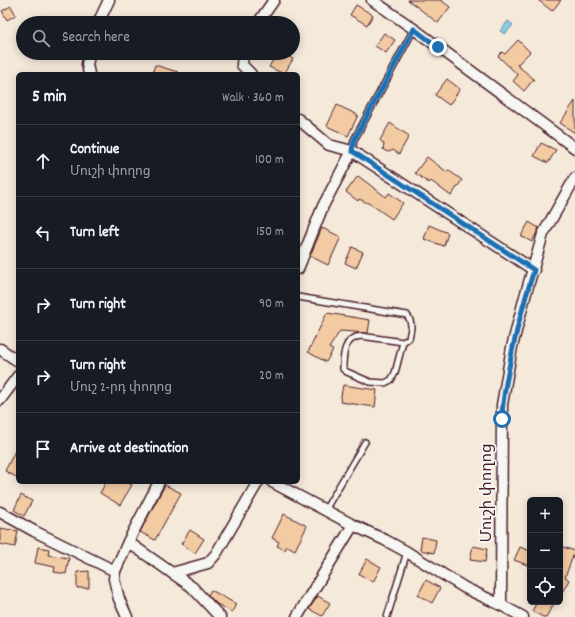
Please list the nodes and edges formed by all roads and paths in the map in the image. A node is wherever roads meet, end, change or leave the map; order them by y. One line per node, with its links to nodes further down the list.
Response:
1 (109, 0): 4 (street)
2 (274, 0): 5 (street)
3 (372, 0): 6 (street)
4 (101, 16)
5 (263, 16)
6 (414, 29): 12 (street); 13 (lane)
7 (88, 60): 9 (street)
8 (242, 60): 10 (street)
9 (89, 72)
10 (249, 72)
11 (300, 121): 13 (street)
12 (575, 148)
13 (352, 151): 15 (street); 16 (street)
14 (575, 178): 16 (street, Մուշի փողոց)
15 (300, 264)
16 (534, 270): 34 (street, Մուշի փողոց)
17 (300, 297): 18 (lane)
18 (403, 342): 18 (lane)
19 (0, 349): 20 (street)
20 (16, 360)
21 (16, 379): 22 (street)
22 (0, 400)
23 (365, 442): 27 (lane)
24 (158, 484): 30 (street)
25 (257, 484): 33 (street)
26 (276, 484): 27 (street)
27 (325, 510): 29 (street)
28 (0, 512): 32 (street)
29 (352, 525): 31 (street); 37 (street)
30 (128, 542): 32 (street); 33 (street)
31 (408, 552): 34 (street); 38 (lane)
32 (115, 572): 35 (street)
33 (172, 573): 36 (street)
34 (501, 605): 39 (street)
35 (128, 617)
36 (220, 617)
37 (297, 617)
38 (387, 617)
39 (523, 617)

